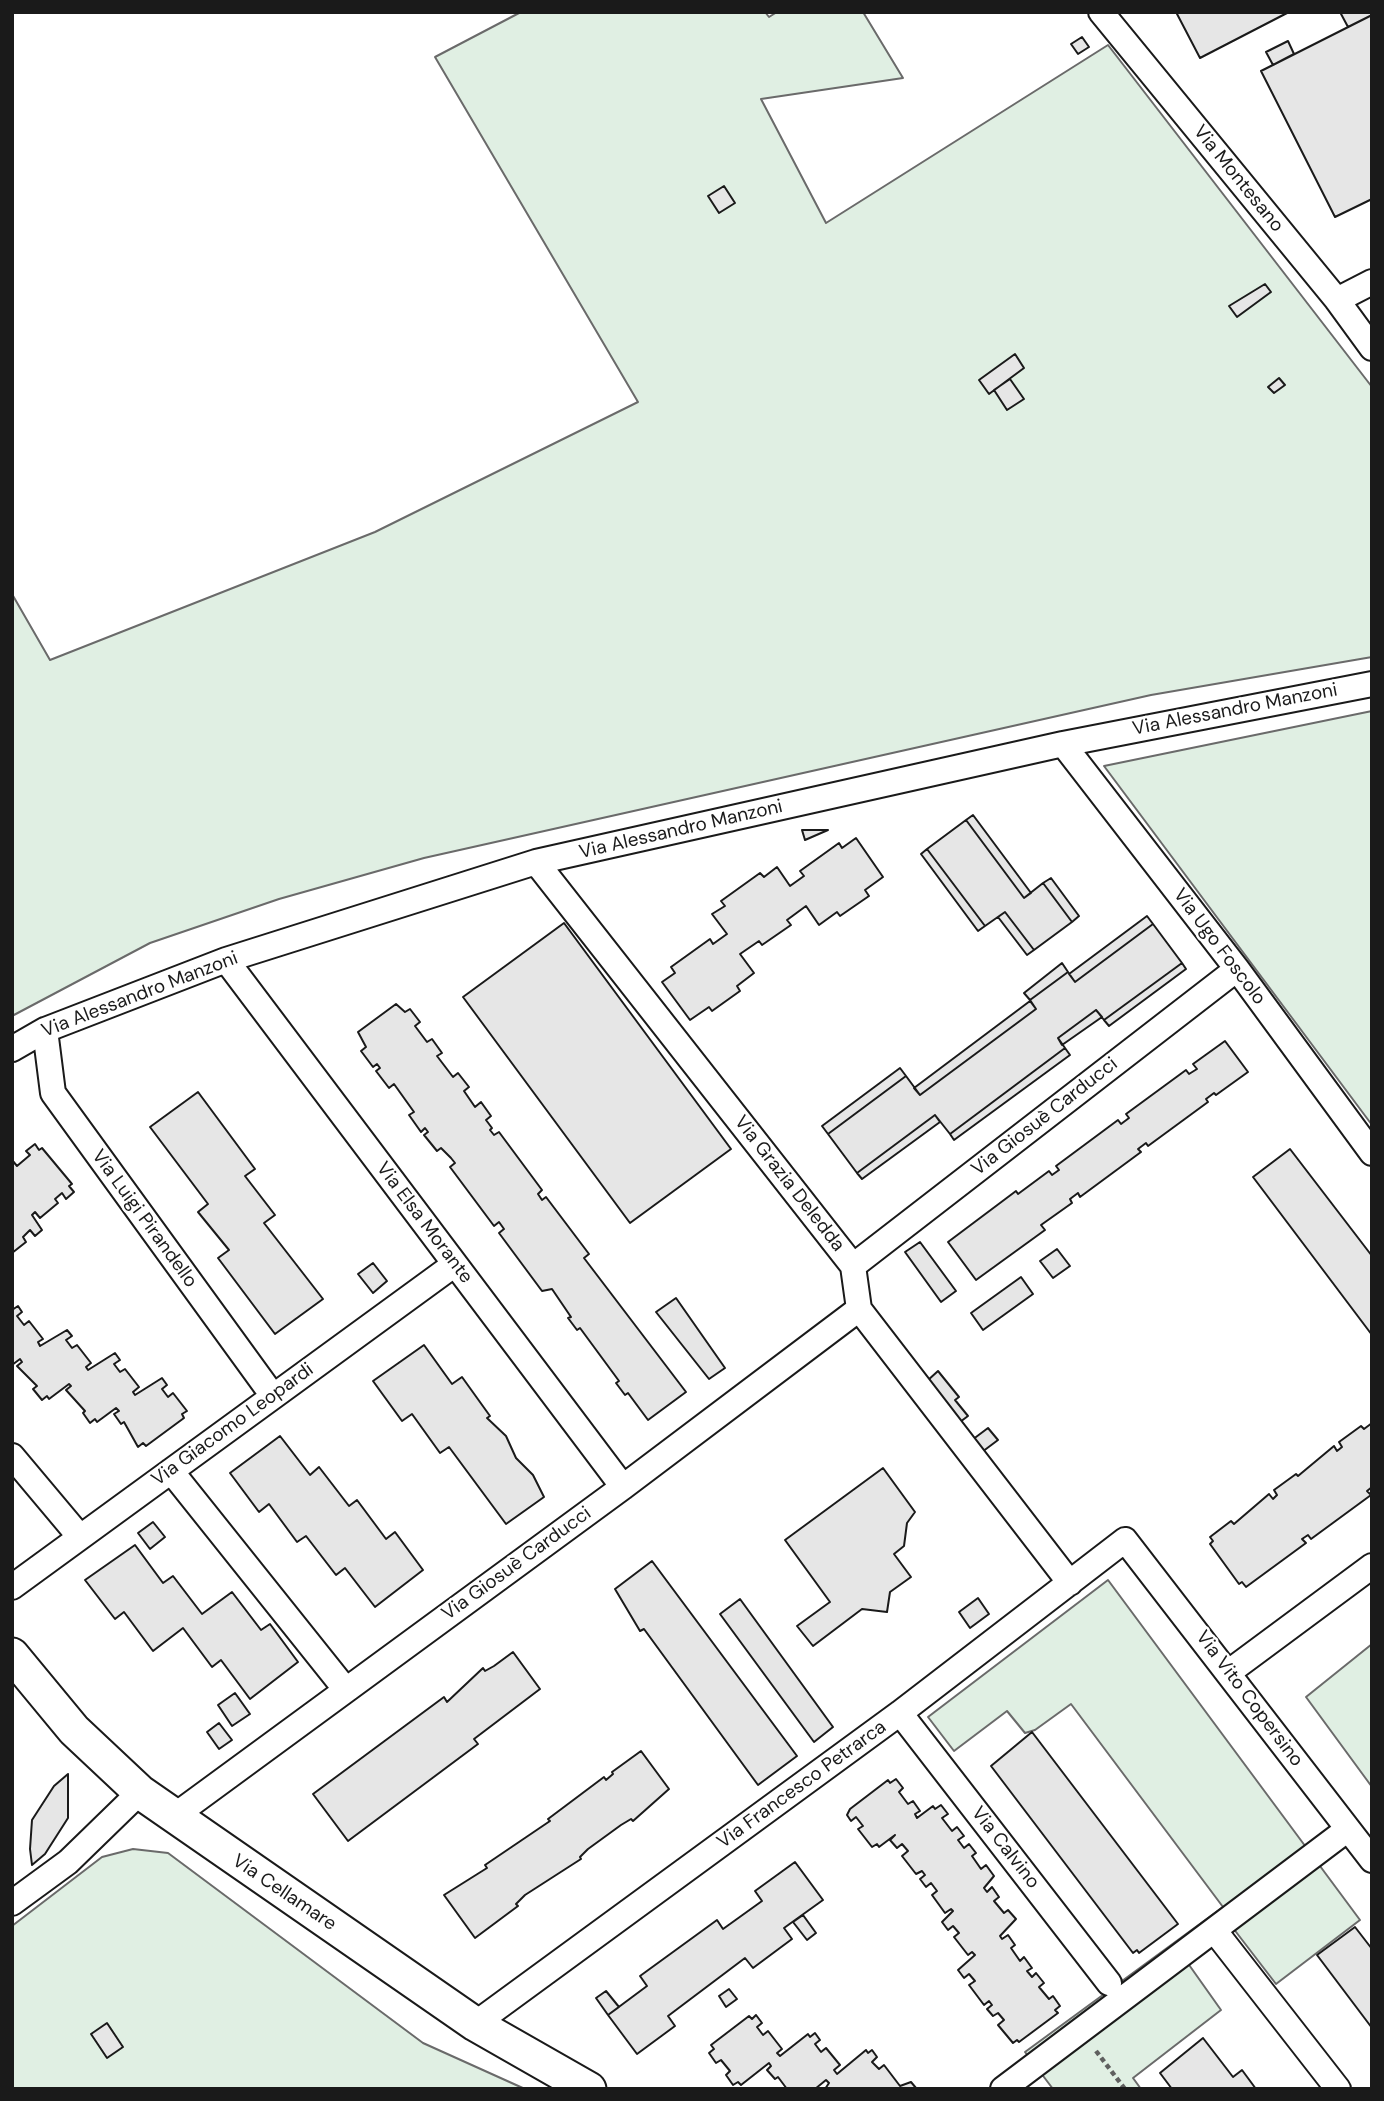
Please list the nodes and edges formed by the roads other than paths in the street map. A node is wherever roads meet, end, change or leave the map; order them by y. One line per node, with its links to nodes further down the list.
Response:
1 (1101, 12): 3 (street, Via Montesano)
2 (1372, 282): 3 (street)
3 (1336, 300): 4 (street, Via Montesano)
4 (1372, 348)
5 (1372, 684): 6 (street, Via Alessandro Manzoni)
6 (1063, 744): 7 (street, Via Alessandro Manzoni); 9 (street, Via Ugo Foscolo)
7 (536, 862): 8 (street, Via Alessandro Manzoni); 14 (street, Via Grazia Deledda)
8 (226, 960): 10 (street, Via Alessandro Manzoni); 13 (street, Via Elsa Morante)
9 (1237, 969): 12 (street, Via Ugo Foscolo); 14 (street, Via Giosuè Carducci)
10 (45, 1030): 11 (street, Via Alessandro Manzoni); 16 (street, Via Luigi Pirandello)
11 (12, 1049)
12 (1372, 1153)
13 (455, 1264): 16 (street, Via Giacomo Leopardi); 19 (street, Via Elsa Morante)
14 (853, 1266): 15 (street, Via Grazia Deledda)
15 (859, 1309): 19 (street, Via Giosuè Carducci); 23 (street, Via Grazia Deledda)
16 (273, 1396): 18 (street, Via Giacomo Leopardi)
17 (12, 1456): 20 (street)
18 (171, 1471): 20 (street, Via Giacomo Leopardi); 27 (street)
19 (623, 1487): 27 (street, Via Giosuè Carducci)
20 (80, 1537): 24 (street, Via Giacomo Leopardi)
21 (1125, 1540): 23 (street, Via Francesco Petrarca); 26 (street, Via Vito Copersino)
22 (1372, 1566): 26 (street)
23 (1070, 1583): 28 (street, Via Francesco Petrarca)
24 (12, 1587)
25 (12, 1655): 29 (street, Via Cellamare)
26 (1229, 1672): 31 (street, Via Vito Copersino)
27 (346, 1690): 30 (street, Via Giosuè Carducci)
28 (900, 1713): 35 (street, Via Calvino); 36 (street, Via Francesco Petrarca)
29 (141, 1792): 30 (street, Via Cellamare); 33 (street)
30 (173, 1816): 36 (street, Via Cellamare)
31 (1348, 1829): 32 (street, Via Vito Copersino); 38 (street)
32 (1372, 1860)
33 (12, 1903)
34 (1221, 1938): 39 (street)
35 (1109, 1983)
36 (475, 2024): 37 (street, Via Cellamare)
37 (589, 2089)
38 (1003, 2089)
39 (1338, 2089)

